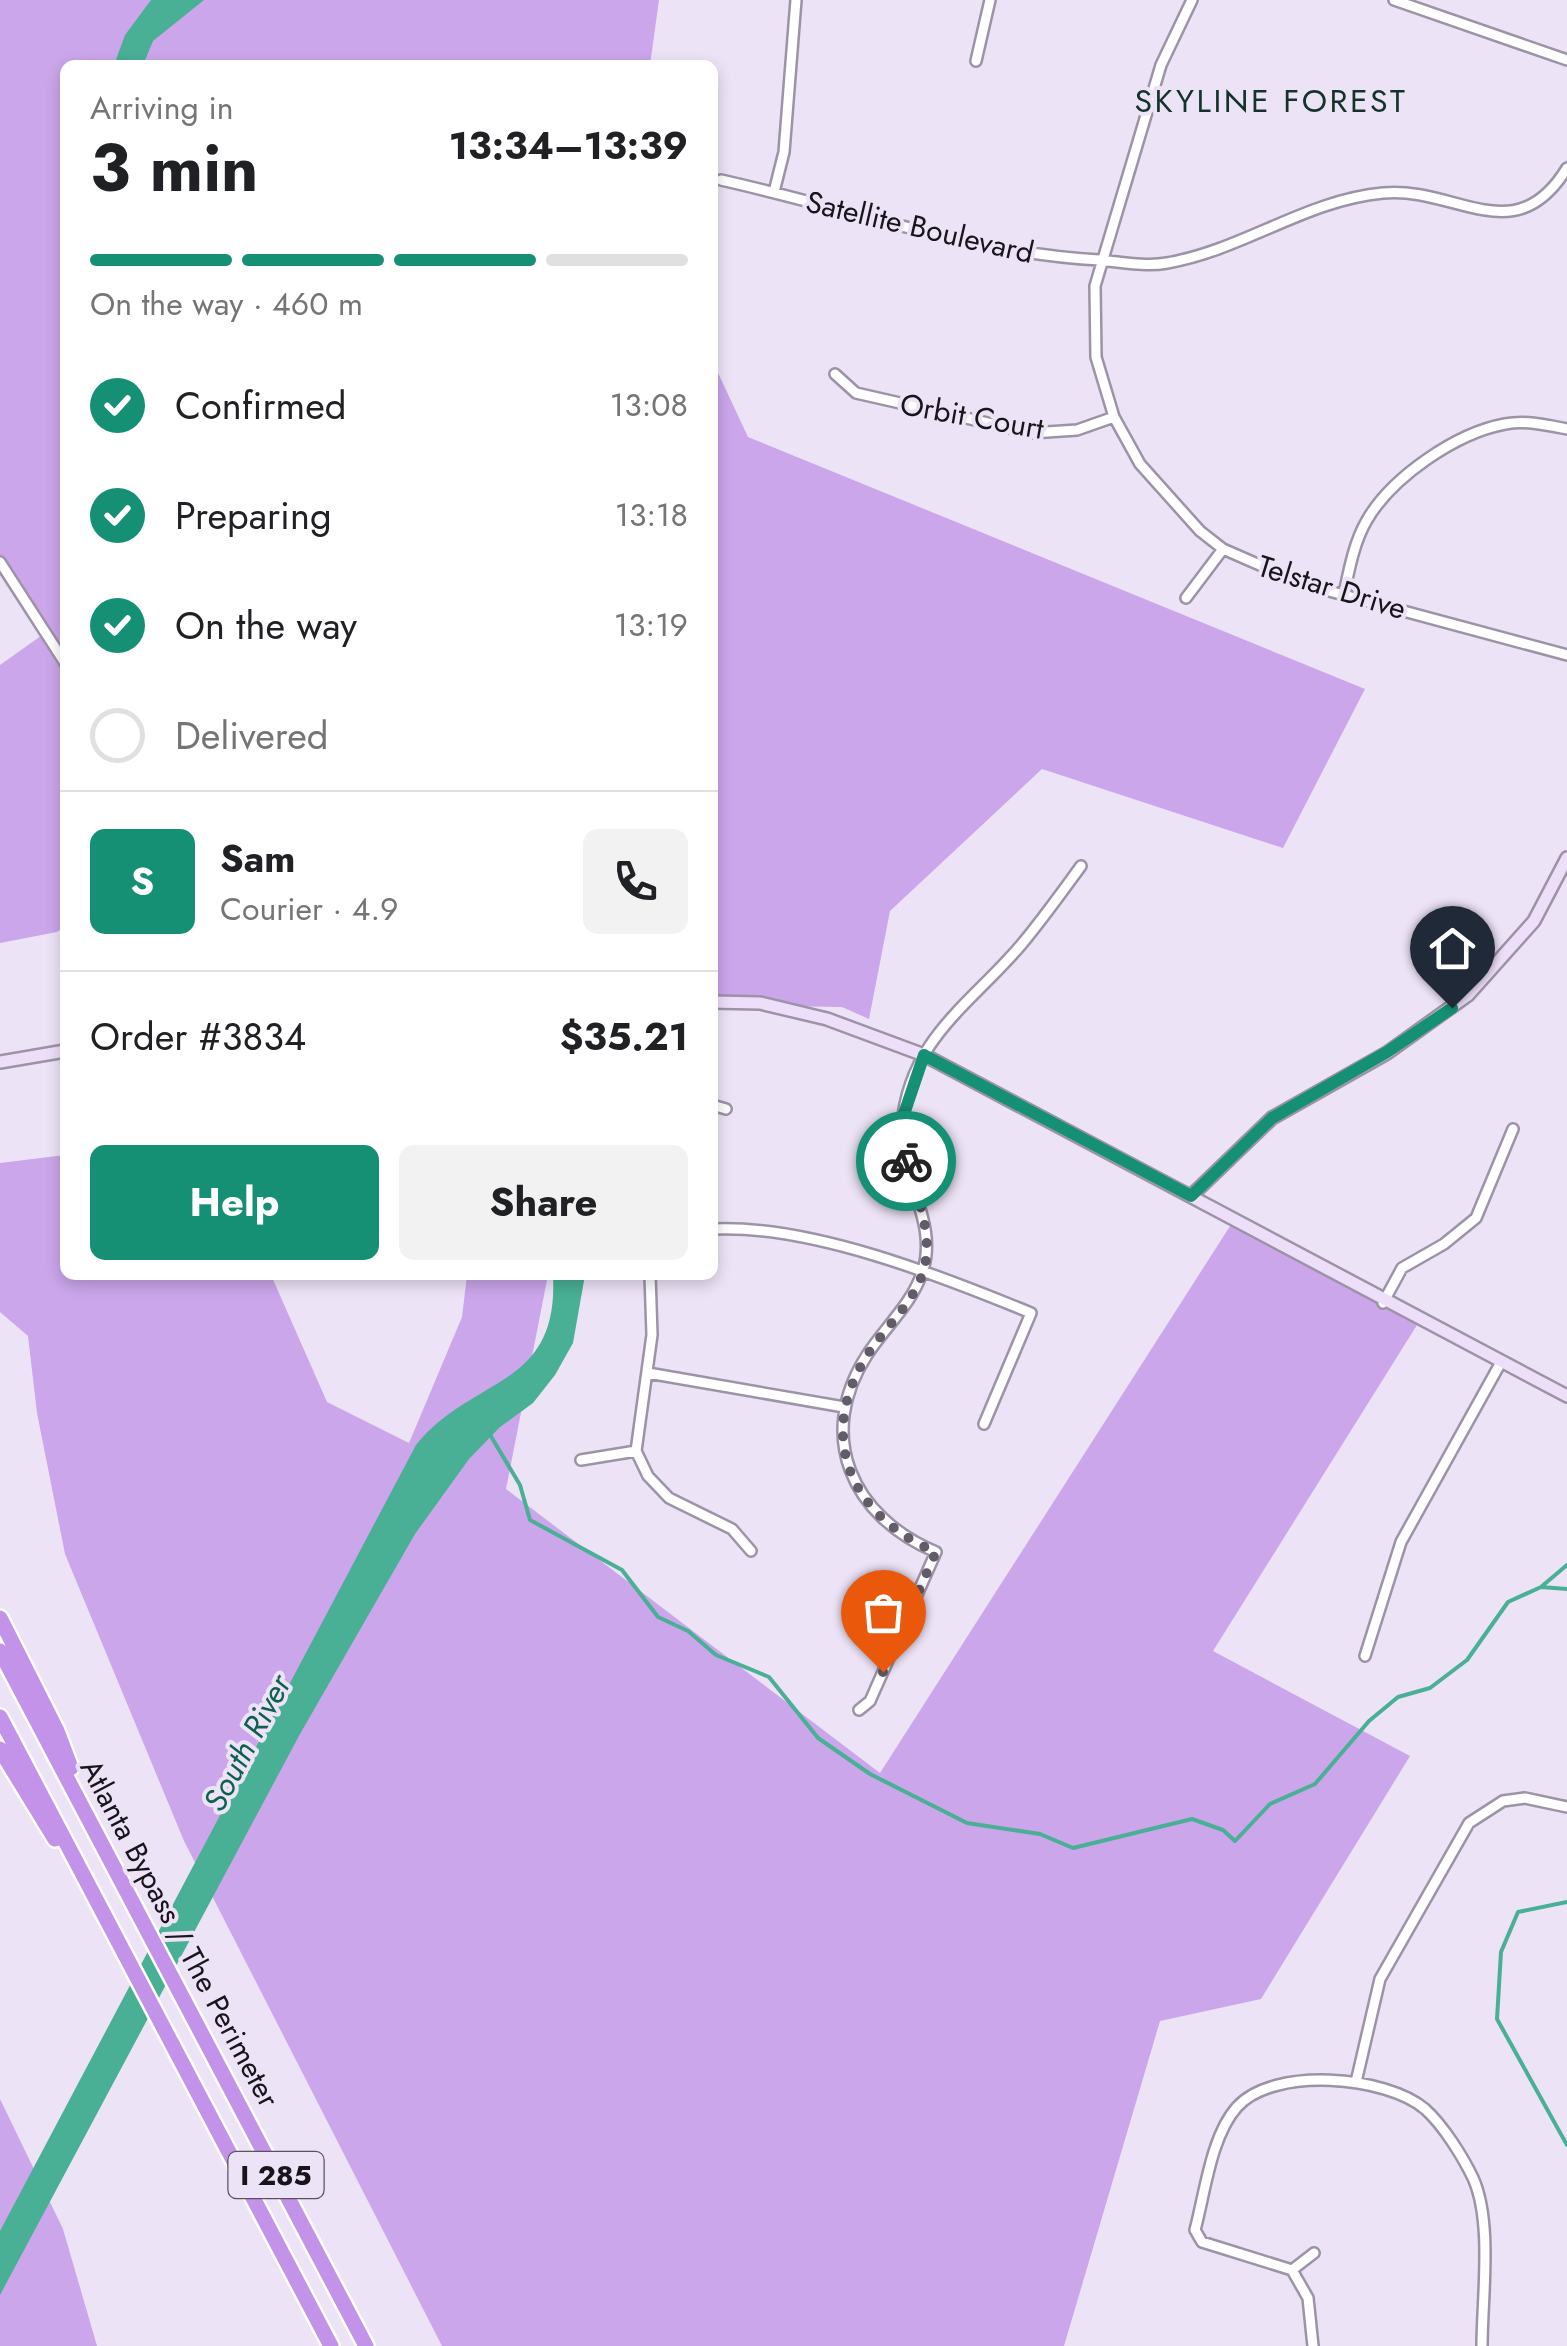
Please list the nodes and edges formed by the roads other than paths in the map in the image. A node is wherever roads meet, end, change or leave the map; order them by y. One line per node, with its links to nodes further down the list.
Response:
1 (796, 0): 9 (street)
2 (990, 0): 6 (street)
3 (1192, 0): 10 (street, Telstar Drive)
4 (1394, 0): 5 (street)
5 (1567, 60)
6 (976, 61)
7 (1567, 168): 10 (street, Satellite Boulevard)
8 (721, 180): 9 (street, Satellite Boulevard)
9 (774, 192): 10 (street, Satellite Boulevard)
10 (1102, 260): 12 (street, Telstar Drive)
11 (835, 374): 12 (street, Orbit Court)
12 (1114, 417): 14 (street, Telstar Drive)
13 (1567, 429): 16 (street)
14 (1223, 549): 16 (street, Telstar Drive); 17 (street)
15 (0, 562): 18 (street)
16 (1344, 594): 19 (street, Telstar Drive)
17 (1186, 598)
18 (60, 655)
19 (1567, 655)
20 (1567, 858): 29 (street)
21 (1081, 866): 24 (street)
22 (718, 1002): 24 (street)
23 (60, 1052): 25 (street)
24 (924, 1055): 29 (street); 31 (street)
25 (0, 1062)
26 (718, 1107): 27 (street)
27 (726, 1109)
28 (1513, 1129): 33 (street)
29 (1191, 1196): 33 (street)
30 (718, 1229): 31 (street)
31 (924, 1269): 37 (street); 38 (street)
32 (650, 1280): 35 (street)
33 (1383, 1303): 34 (street)
34 (1500, 1364): 36 (street); 44 (street)
35 (648, 1373): 37 (street); 39 (street)
36 (1567, 1396)
37 (844, 1407): 45 (street)
38 (984, 1424)
39 (636, 1451): 40 (street); 41 (street)
40 (581, 1460)
41 (751, 1551)
42 (0, 1618): 48 (highway)
43 (0, 1652): 48 (highway, Atlanta Bypass / The Perimeter / I 285)
44 (1365, 1656)
45 (859, 1710)
46 (0, 1717): 50 (highway, Atlanta Bypass / The Perimeter / I 285)
47 (0, 1750): 50 (highway)
48 (84, 1804): 55 (highway, Atlanta Bypass / The Perimeter / I 285)
49 (1567, 1807): 51 (street)
50 (124, 1954): 54 (highway, Atlanta Bypass / The Perimeter / I 285)
51 (1356, 2082): 53 (street); 57 (street)
52 (1314, 2252): 53 (street)
53 (1292, 2270): 56 (street)
54 (331, 2346)
55 (366, 2346)
56 (1313, 2346)
57 (1482, 2346)

